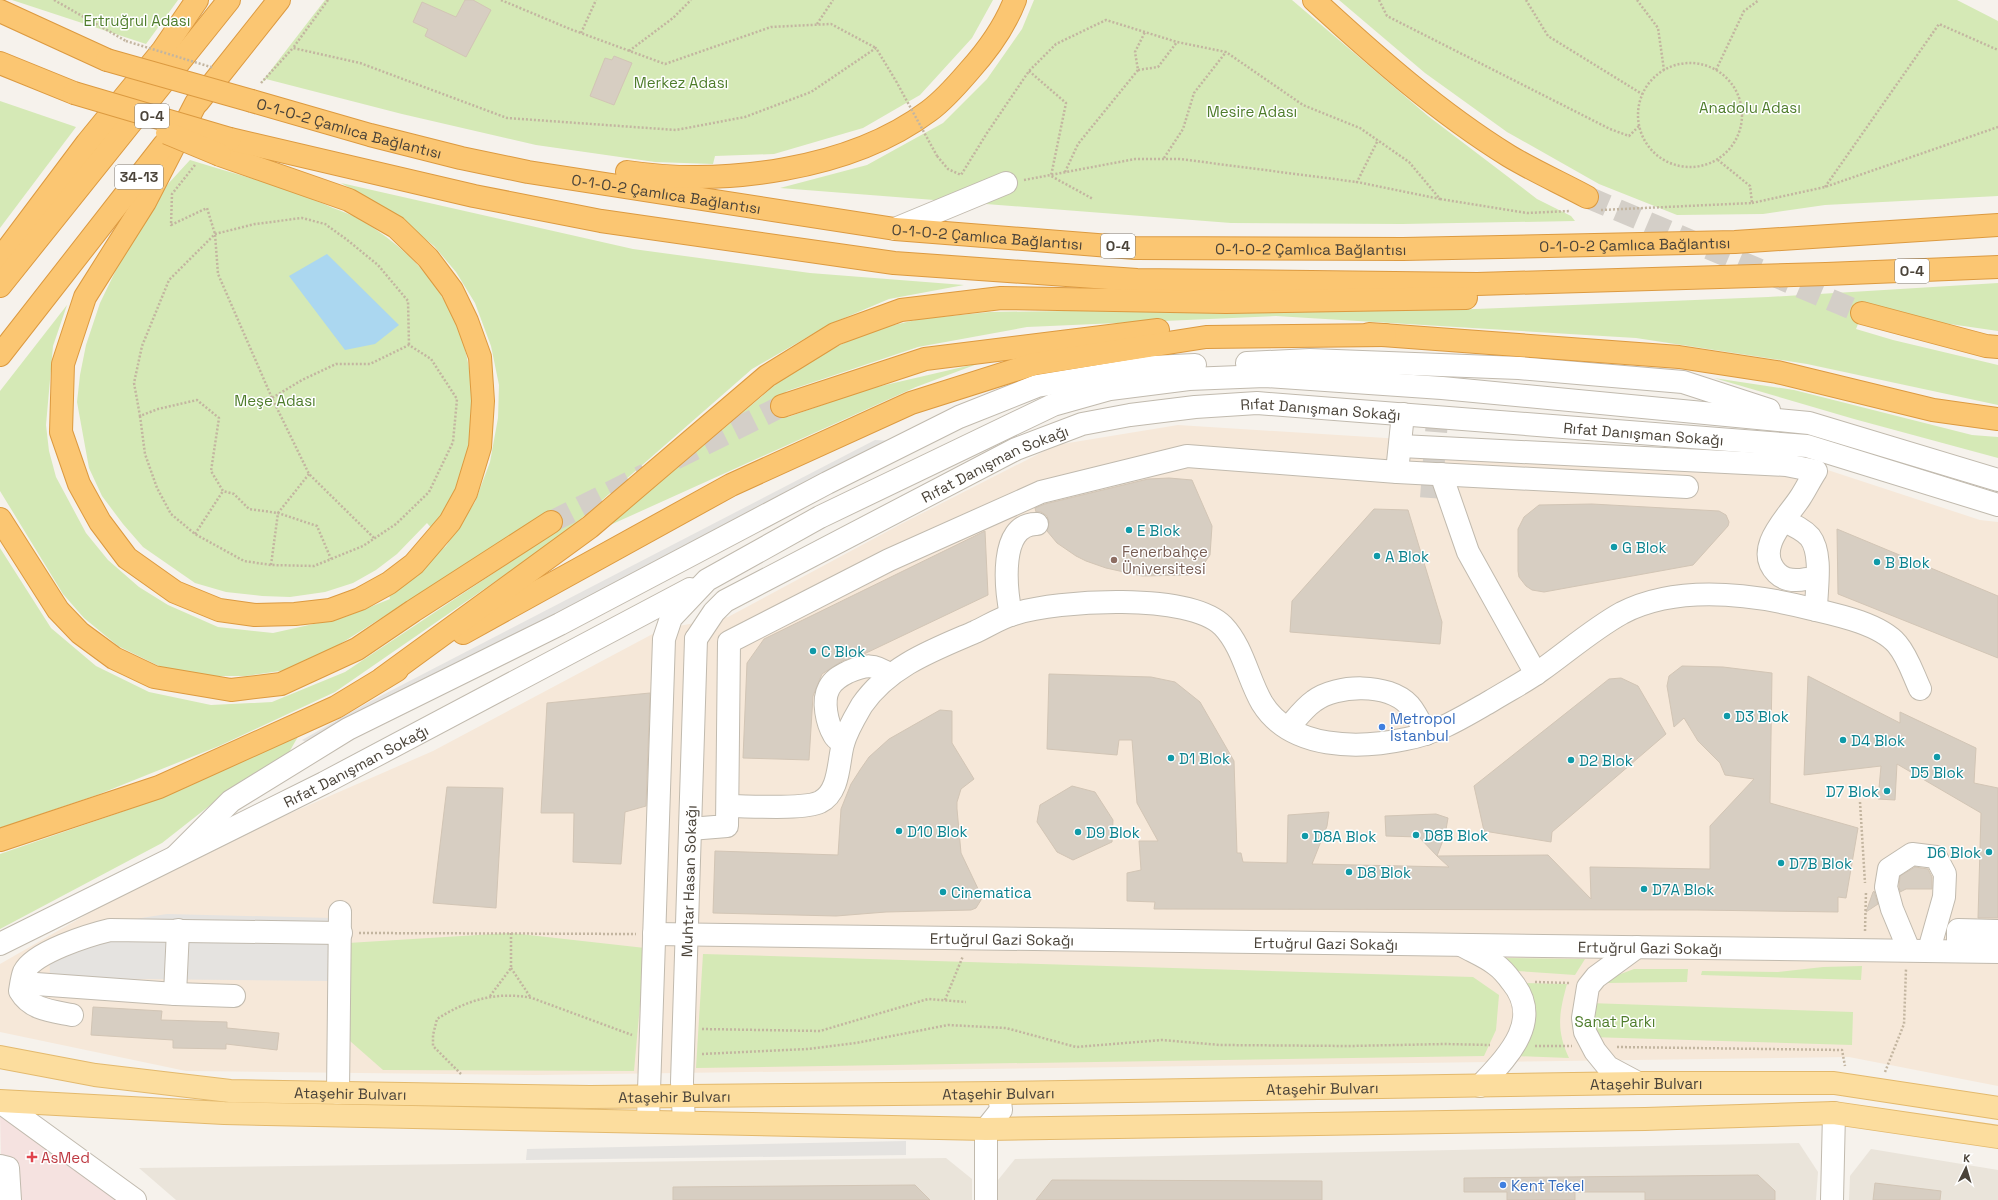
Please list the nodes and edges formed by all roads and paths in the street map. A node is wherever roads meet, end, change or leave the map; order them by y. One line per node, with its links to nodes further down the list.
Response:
1 (54, 0): 31 (path, bridge)
2 (197, 0): 60 (highway)
3 (229, 0): 63 (highway, 34-13)
4 (279, 0): 22 (highway, 34-13)
5 (283, 0): 22 (highway)
6 (328, 0): 24 (path)
7 (501, 0): 21 (path)
8 (596, 0): 21 (path)
9 (691, 0): 27 (path)
10 (833, 0): 18 (path)
11 (1015, 0): 36 (highway)
12 (1314, 0): 56 (highway)
13 (1378, 0): 39 (path)
14 (1526, 0): 37 (path)
15 (1637, 0): 33 (path)
16 (1759, 0): 34 (path)
17 (0, 11): 29 (highway)
18 (817, 24): 25 (path); 27 (path)
19 (0, 25): 29 (highway, O-1-O-2 Çamlıca Bağlantısı / O-4)
20 (1145, 32): 23 (path); 32 (path); 35 (path)
21 (581, 33): 27 (path)
22 (251, 36): 38 (highway, 34-13)
23 (1177, 42): 28 (path); 32 (path)
24 (293, 48): 25 (path); 36 (path)
25 (876, 48): 46 (path, bridge)
26 (1998, 50): 51 (path)
27 (629, 51)
28 (1226, 52): 41 (path); 43 (path)
29 (107, 60): 36 (highway, O-1-O-2 Çamlıca Bağlantısı / O-4, bridge)
30 (0, 62): 42 (highway, bridge)
31 (216, 69)
32 (1138, 70): 45 (path)
33 (1664, 70): 34 (path); 37 (path)
34 (1716, 70): 44 (path)
35 (1029, 71): 46 (path); 48 (path)
36 (256, 88): 58 (highway, O-1-O-2 Çamlıca Bağlantısı / O-4)
37 (1642, 94): 39 (path)
38 (196, 103): 42 (highway); 68 (highway, 34-13)
39 (1639, 126): 44 (path)
40 (1998, 127): 51 (path)
41 (1378, 140): 49 (path); 54 (path)
42 (225, 147): 62 (highway, O-4)
43 (1163, 159): 45 (path); 49 (path)
44 (1718, 160): 55 (path)
45 (1065, 172): 48 (path)
46 (961, 175): 47 (path)
47 (969, 176)
48 (1050, 176): 50 (path); 53 (path)
49 (1357, 182): 54 (path)
50 (1006, 183): 58 (street)
51 (1825, 187): 55 (path)
52 (172, 194): 59 (path)
53 (1093, 199)
54 (1440, 199): 56 (path)
55 (1752, 203): 56 (path)
56 (1585, 206)
57 (1998, 225): 58 (highway, O-1-O-2 Çamlıca Bağlantısı / O-4)
58 (895, 229)
59 (215, 234): 66 (path); 69 (path); 72 (path)
60 (0, 258)
61 (1998, 267): 62 (highway, O-4)
62 (1826, 274): 101 (highway)
63 (0, 286)
64 (1862, 313): 67 (highway)
65 (1385, 335): 70 (highway); 73 (highway); 101 (highway)
66 (409, 345): 69 (path); 89 (path)
67 (1998, 347)
68 (0, 355)
69 (272, 398): 77 (path)
70 (782, 406)
71 (1403, 414): 75 (street); 82 (street, Rıfat Danışman Sokağı); 98 (street, Rıfat Danışman Sokağı)
72 (140, 416): 81 (path); 88 (path)
73 (1998, 419)
74 (1808, 423): 79 (street, Rıfat Danışman Sokağı); 93 (street, Rıfat Danışman Sokağı); 109 (street)
75 (1401, 446): 76 (street); 85 (street)
76 (1397, 472): 78 (street); 106 (street)
77 (309, 474): 83 (path); 89 (path)
78 (1441, 474): 80 (street); 99 (street)
79 (1998, 480)
80 (1687, 487)
81 (223, 491): 83 (path); 88 (path)
82 (1998, 505)
83 (278, 513): 90 (path); 91 (path)
84 (0, 519): 86 (highway)
85 (1784, 521): 92 (street); 94 (street)
86 (551, 522)
87 (1037, 524): 96 (street)
88 (195, 534): 91 (path)
89 (375, 539): 90 (path)
90 (331, 559): 91 (path)
91 (271, 565)
92 (1806, 579)
93 (707, 580): 95 (street, Rıfat Danışman Sokağı); 97 (street, Rıfat Danışman Sokağı)
94 (1816, 610): 99 (street); 102 (street)
95 (641, 614): 97 (street); 109 (street, Rıfat Danışman Sokağı)
96 (1011, 615): 100 (street); 103 (street)
97 (671, 618): 98 (street); 114 (street)
98 (696, 639): 107 (street, Muhtar Hasan Sokağı)
99 (1536, 674): 104 (street)
100 (890, 675): 105 (street); 105 (street)
101 (383, 678): 108 (highway)
102 (1920, 689)
103 (1288, 728): 104 (street); 104 (street)
104 (1426, 734)
105 (843, 743): 106 (street)
106 (728, 806): 107 (street)
107 (690, 829): 115 (street, Muhtar Hasan Sokağı)
108 (0, 840)
109 (176, 856): 117 (street, Rıfat Danışman Sokağı)
110 (340, 923): 111 (street); 113 (path); 143 (street)
111 (178, 930): 124 (street); 126 (street)
112 (1998, 931): 120 (street)
113 (511, 933): 114 (path); 122 (path)
114 (654, 934): 115 (street, Ertuğrul Gazi Sokağı); 145 (street)
115 (686, 935): 116 (street, Ertuğrul Gazi Sokağı); 133 (street, Muhtar Hasan Sokağı)
116 (970, 939): 118 (street, Ertuğrul Gazi Sokağı); 130 (path)
117 (0, 944)
118 (1460, 945): 119 (street, Ertuğrul Gazi Sokağı); 123 (street)
119 (1638, 947): 120 (street, Ertuğrul Gazi Sokağı); 125 (street)
120 (1958, 951): 121 (street, Ertuğrul Gazi Sokağı)
121 (1998, 952)
122 (510, 968): 128 (path); 129 (path)
123 (1512, 982): 125 (path); 135 (street)
124 (22, 983): 126 (street); 132 (street)
125 (1591, 983): 136 (street)
126 (175, 994): 127 (street)
127 (234, 996)
128 (490, 996): 129 (path); 140 (path)
129 (532, 998): 134 (path)
130 (945, 1000): 131 (path); 133 (path)
131 (966, 1002)
132 (72, 1015)
133 (683, 1029): 137 (street, Muhtar Hasan Sokağı)
134 (640, 1037)
135 (1515, 1045): 136 (path); 137 (path); 142 (street)
136 (1593, 1047): 139 (path); 141 (street)
137 (683, 1054): 146 (street, Muhtar Hasan Sokağı)
138 (4, 1059): 143 (main road, Ataşehir Bulvarı)
139 (1840, 1076): 141 (main road, Ataşehir Bulvarı); 148 (main road, Ataşehir Bulvarı); 149 (main road)
140 (464, 1077)
141 (1638, 1083): 142 (main road, Ataşehir Bulvarı)
142 (1480, 1086): 144 (main road, Ataşehir Bulvarı)
143 (338, 1093): 145 (main road, Ataşehir Bulvarı)
144 (999, 1093): 146 (main road, Ataşehir Bulvarı); 152 (street)
145 (649, 1096): 146 (main road, Ataşehir Bulvarı); 150 (street)
146 (684, 1096): 151 (street, Muhtar Hasan Sokağı)
147 (0, 1101): 150 (main road, Ataşehir Bulvarı); 157 (street)
148 (1998, 1108)
149 (1834, 1113): 152 (main road, Ataşehir Bulvarı); 153 (main road, Ataşehir Bulvarı); 155 (street)
150 (648, 1122): 151 (main road, Ataşehir Bulvarı)
151 (684, 1122): 152 (main road, Ataşehir Bulvarı)
152 (986, 1129): 158 (street)
153 (1998, 1137)
154 (0, 1166): 156 (street)
155 (1828, 1196)
156 (10, 1200)
157 (135, 1200)
158 (986, 1200)

